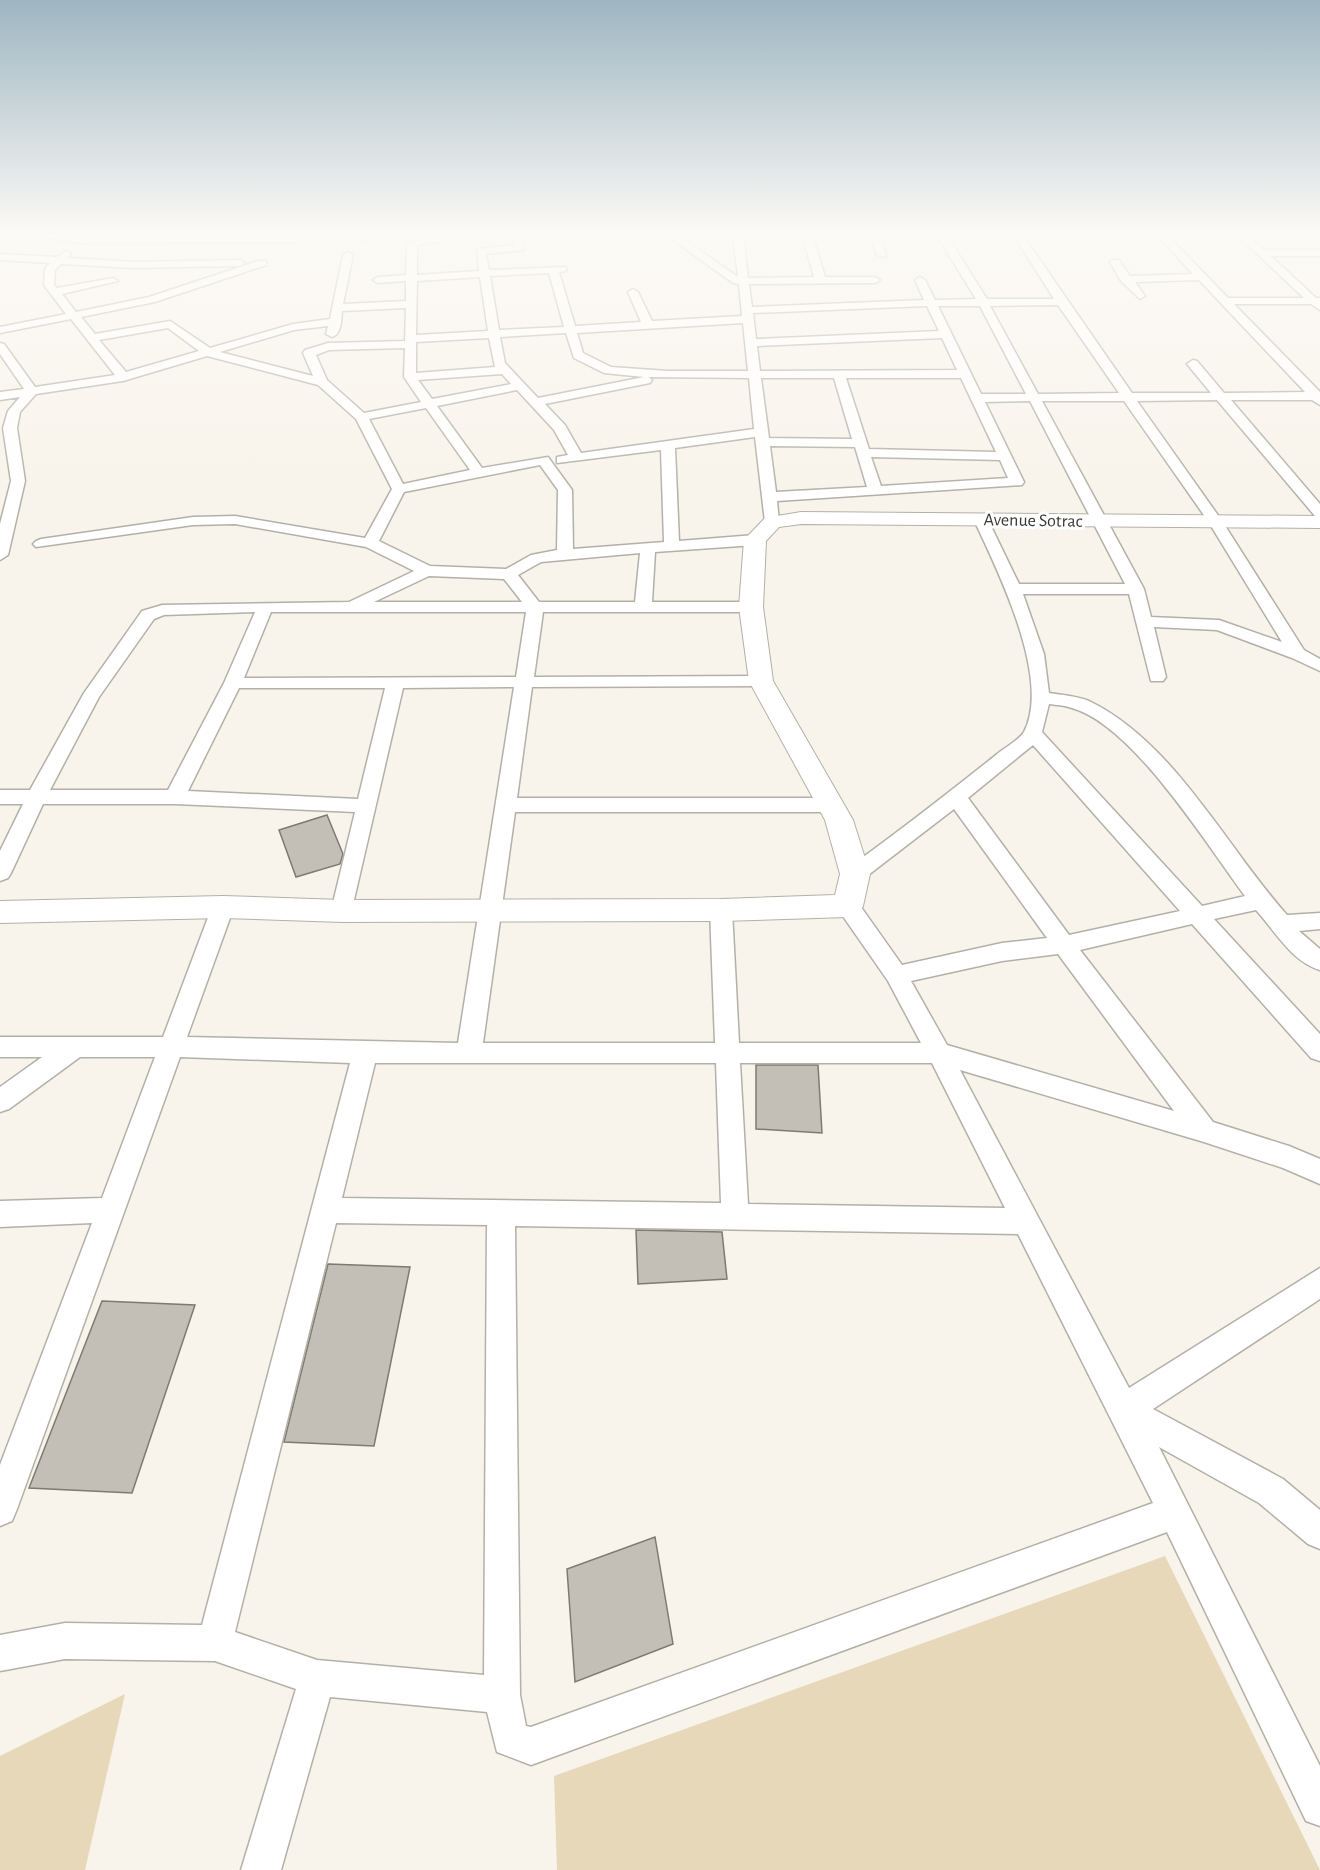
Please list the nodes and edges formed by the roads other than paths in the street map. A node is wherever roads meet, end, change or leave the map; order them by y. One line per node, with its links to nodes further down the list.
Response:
1 (43, 321): 16 (street)
2 (79, 321): 20 (street)
3 (335, 321): 25 (street)
4 (337, 321): 24 (street)
5 (411, 321): 21 (street)
6 (492, 321): 18 (street)
7 (567, 321): 17 (street)
8 (646, 321): 15 (street)
9 (686, 321): 15 (street)
10 (750, 321): 22 (street)
11 (940, 321): 19 (street)
12 (993, 321): 41 (street)
13 (1075, 321): 38 (street)
14 (1244, 321): 42 (street)
15 (648, 325): 17 (street)
16 (0, 330)
17 (569, 330): 18 (street); 29 (street)
18 (494, 334): 21 (street); 27 (street)
19 (946, 334): 22 (street); 28 (street)
20 (92, 338): 25 (street); 32 (street)
21 (411, 342): 24 (street); 33 (street)
22 (752, 343): 30 (street)
23 (0, 346): 36 (street)
24 (328, 347): 34 (street)
25 (210, 353): 32 (street); 34 (street)
26 (1193, 364): 39 (street)
27 (505, 370): 33 (street); 35 (street)
28 (965, 374): 31 (street); 40 (street)
29 (668, 375): 30 (street); 43 (street)
30 (756, 375): 31 (street); 46 (street)
31 (839, 375): 48 (street)
32 (123, 377): 36 (street)
33 (410, 377): 44 (street)
34 (322, 382): 45 (street)
35 (521, 386): 43 (street); 44 (street)
36 (32, 392): 37 (street); 68 (street)
37 (0, 396)
38 (1128, 397): 39 (street); 41 (street); 59 (street)
39 (1222, 397): 42 (street); 56 (street)
40 (977, 398): 41 (street); 49 (street)
41 (1032, 398): 58 (street)
42 (1319, 398)
43 (537, 402): 50 (street)
44 (429, 404): 45 (street); 52 (street)
45 (362, 417): 53 (street)
46 (763, 437): 47 (street); 48 (street); 55 (street)
47 (668, 445): 50 (street); 65 (street)
48 (862, 448): 49 (street); 54 (street)
49 (1005, 456): 54 (street)
50 (577, 458): 51 (street)
51 (546, 463): 52 (street); 67 (street)
52 (479, 472): 53 (street)
53 (399, 489): 63 (street)
54 (875, 491): 55 (street)
55 (769, 497): 60 (street)
56 (1320, 513)
57 (981, 520): 58 (street, Avenue Sotrac); 60 (street, Avenue Sotrac); 71 (street)
58 (1099, 521): 59 (street, Avenue Sotrac); 72 (street)
59 (1215, 521): 61 (street, Avenue Sotrac); 79 (street)
60 (772, 522): 62 (street)
61 (1320, 522)
62 (755, 540): 65 (street); 74 (street)
63 (370, 543): 64 (street); 69 (street)
64 (41, 544)
65 (672, 544): 66 (street)
66 (648, 546): 67 (street); 77 (street)
67 (565, 554): 70 (street)
68 (0, 555)
69 (427, 571): 70 (street); 75 (street)
70 (509, 574): 76 (street)
71 (1016, 589): 72 (street); 86 (street)
72 (1136, 589): 78 (street)
73 (265, 607): 75 (street); 84 (street); 89 (street)
74 (751, 607): 77 (street); 82 (street)
75 (348, 608): 76 (street)
76 (535, 608): 77 (street); 83 (street)
77 (643, 608)
78 (1144, 622): 79 (street); 81 (street)
79 (1298, 654): 80 (street)
80 (1320, 666)
81 (1157, 677)
82 (761, 681): 83 (street); 93 (street)
83 (524, 682): 85 (street); 92 (street)
84 (233, 683): 85 (street); 90 (street)
85 (395, 684): 94 (street)
86 (1041, 698): 87 (street); 97 (street)
87 (1033, 733): 91 (street); 104 (street)
88 (0, 797): 89 (street)
89 (36, 797): 90 (street); 95 (street)
90 (175, 797): 94 (street)
91 (957, 798): 96 (street); 107 (street)
92 (506, 805): 93 (street); 100 (street)
93 (830, 805): 96 (street)
94 (366, 806): 102 (street)
95 (0, 873)
96 (855, 874): 98 (street)
97 (1259, 901): 104 (street); 106 (street)
98 (848, 906): 101 (street); 109 (street)
99 (223, 907): 102 (street); 103 (street); 111 (street)
100 (490, 909): 101 (street); 102 (street); 113 (street)
101 (721, 910): 114 (street)
102 (342, 911)
103 (0, 912)
104 (1197, 914): 107 (street); 115 (street)
105 (1320, 921): 106 (street)
106 (1282, 924): 108 (street)
107 (1064, 945): 109 (street); 119 (street)
108 (1320, 961)
109 (896, 975): 117 (street)
110 (0, 1047): 112 (street)
111 (172, 1047): 112 (street); 116 (street); 121 (street)
112 (74, 1048): 118 (street)
113 (469, 1052): 114 (street); 116 (street)
114 (728, 1052): 117 (street); 125 (street)
115 (1320, 1052)
116 (365, 1053): 122 (street)
117 (939, 1053): 119 (street); 126 (street)
118 (0, 1101)
119 (1204, 1131): 120 (street)
120 (1320, 1172)
121 (112, 1210): 124 (street); 129 (street)
122 (326, 1210): 123 (street); 132 (street)
123 (501, 1213): 125 (street); 135 (street)
124 (0, 1214)
125 (735, 1216): 126 (street)
126 (1027, 1221): 128 (street)
127 (1320, 1282): 128 (street)
128 (1124, 1410): 130 (street); 131 (street)
129 (0, 1509)
130 (1175, 1512): 135 (street); 136 (street)
131 (1320, 1532)
132 (215, 1643): 133 (street); 134 (street)
133 (0, 1653)
134 (317, 1678): 135 (street); 137 (street)
135 (502, 1695)
136 (1320, 1807)
137 (261, 1870)

